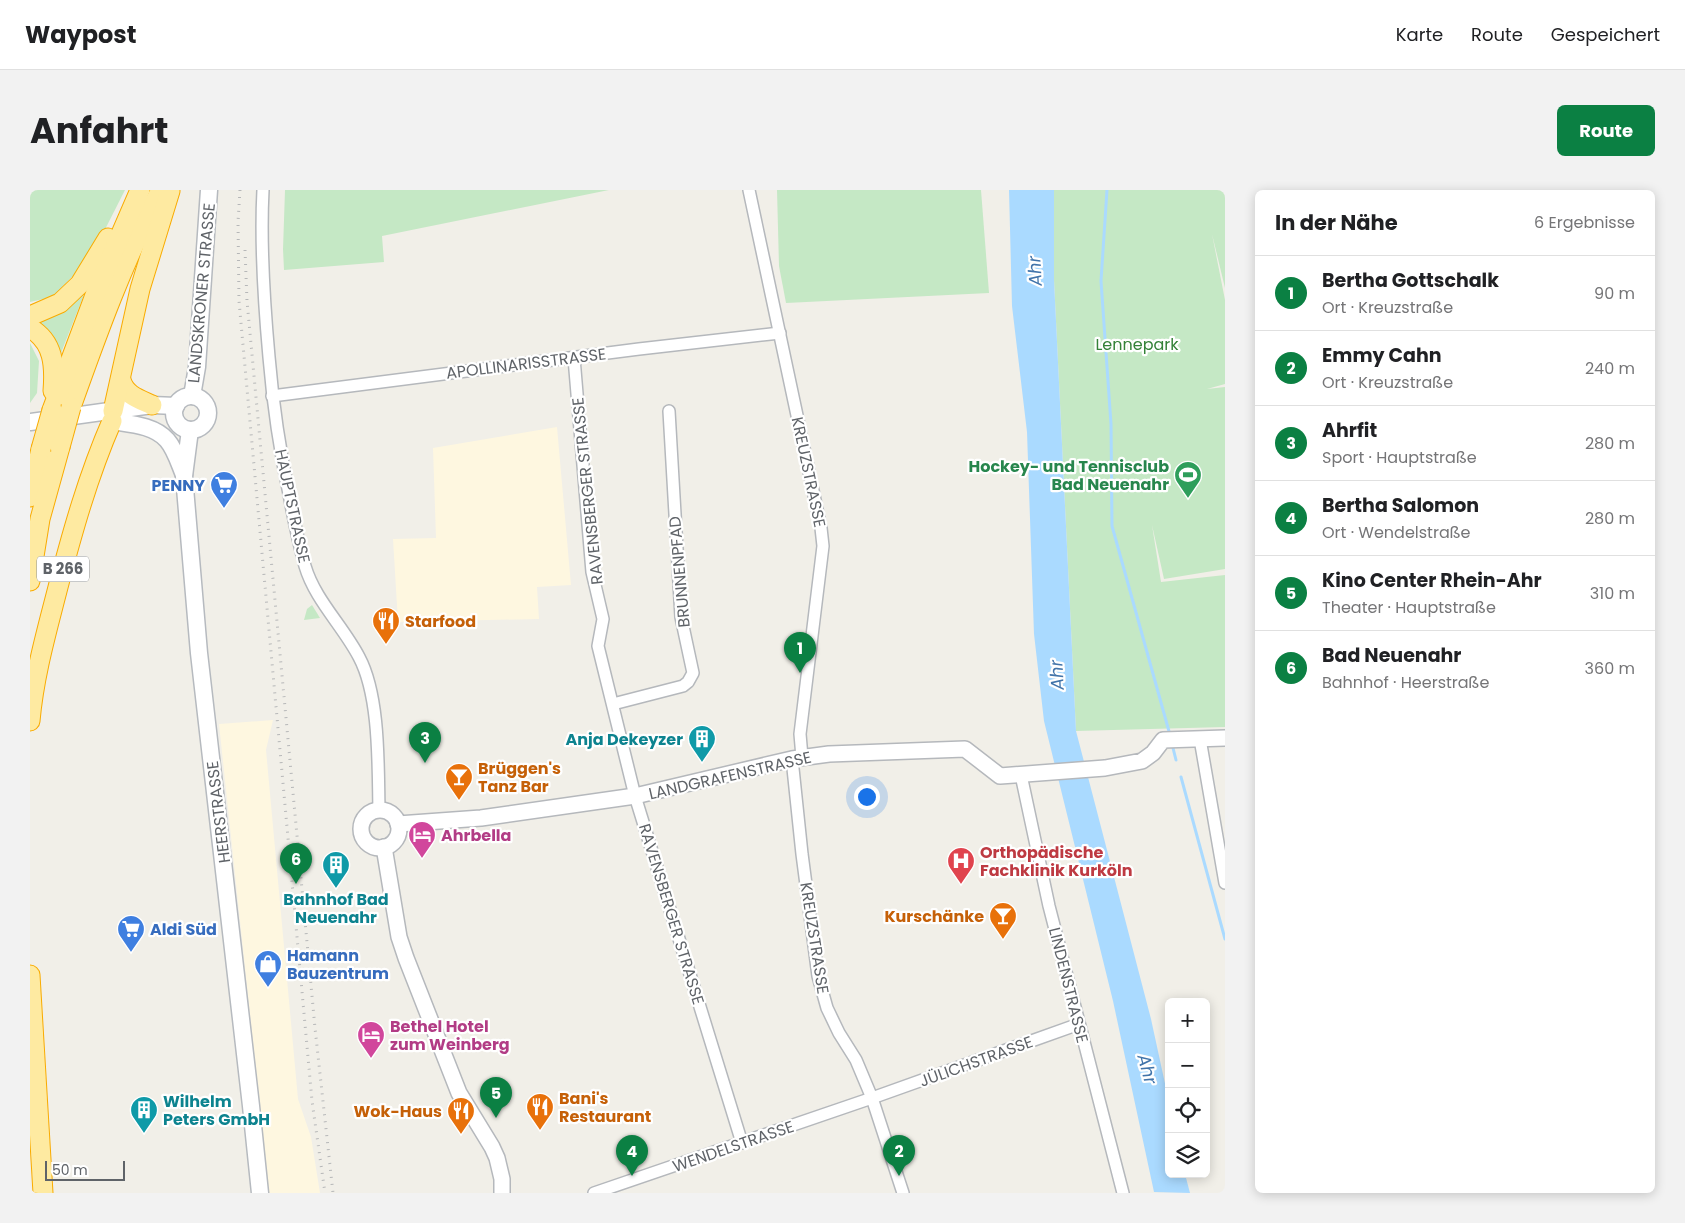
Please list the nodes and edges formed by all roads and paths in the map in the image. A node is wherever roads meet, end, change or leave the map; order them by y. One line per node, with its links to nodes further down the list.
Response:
1 (161, 190): 22 (highway, B 266, bridge)
2 (171, 190): 11 (highway, B 266)
3 (209, 190): 12 (main road, LANDSKRONER STRASSE)
4 (263, 190): 13 (street, HAUPTSTRASSE)
5 (749, 190): 9 (street, KREUZSTRASSE)
6 (139, 192): 7 (highway, B 266); 15 (highway, B 266)
7 (30, 316)
8 (30, 328): 15 (highway, B 266)
9 (780, 333): 10 (street, APOLLINARISSTRASSE); 30 (street, KREUZSTRASSE)
10 (574, 358): 13 (street, APOLLINARISSTRASSE); 26 (street, RAVENSBERGER STRASSE)
11 (121, 380): 14 (highway); 18 (highway, B 266)
12 (192, 396): 16 (main road); 20 (main road)
13 (272, 396): 33 (street, HAUPTSTRASSE)
14 (152, 405): 16 (main road); 18 (main road)
15 (52, 410): 22 (highway, B 266, bridge)
16 (175, 410): 18 (main road); 20 (main road)
17 (669, 411): 26 (street, BRUNNENPFAD)
18 (113, 416): 19 (main road); 21 (main road); 23 (main road); 27 (highway, B 266)
19 (30, 422)
20 (190, 430): 23 (main road, HEERSTRASSE)
21 (30, 431)
22 (51, 448): 24 (highway, B 266); 25 (highway, B 266)
23 (184, 476): 42 (main road, HEERSTRASSE)
24 (30, 497)
25 (30, 581)
26 (613, 704): 32 (street, RAVENSBERGER STRASSE)
27 (30, 721)
28 (1225, 738): 29 (street, LANDGRAFENSTRASSE)
29 (1200, 739): 31 (street, LANDGRAFENSTRASSE); 36 (street)
30 (797, 758): 31 (street, LANDGRAFENSTRASSE); 32 (street, LANDGRAFENSTRASSE); 39 (street, KREUZSTRASSE)
31 (1021, 775): 38 (street, LINDENSTRASSE)
32 (635, 796): 34 (street, LANDGRAFENSTRASSE); 40 (street, RAVENSBERGER STRASSE)
33 (379, 810): 34 (street); 35 (street)
34 (398, 824): 35 (street)
35 (384, 847): 43 (street)
36 (1225, 882)
37 (30, 975): 41 (highway)
38 (1080, 1024): 39 (street, JÜLICHSTRASSE); 47 (street, LINDENSTRASSE)
39 (872, 1098): 40 (street, WENDELSTRASSE); 46 (street, KREUZSTRASSE)
40 (742, 1143): 45 (street, WENDELSTRASSE)
41 (43, 1193)
42 (260, 1193)
43 (504, 1193): 44 (street)
44 (511, 1193)
45 (594, 1193)
46 (903, 1193)
47 (1123, 1193)

